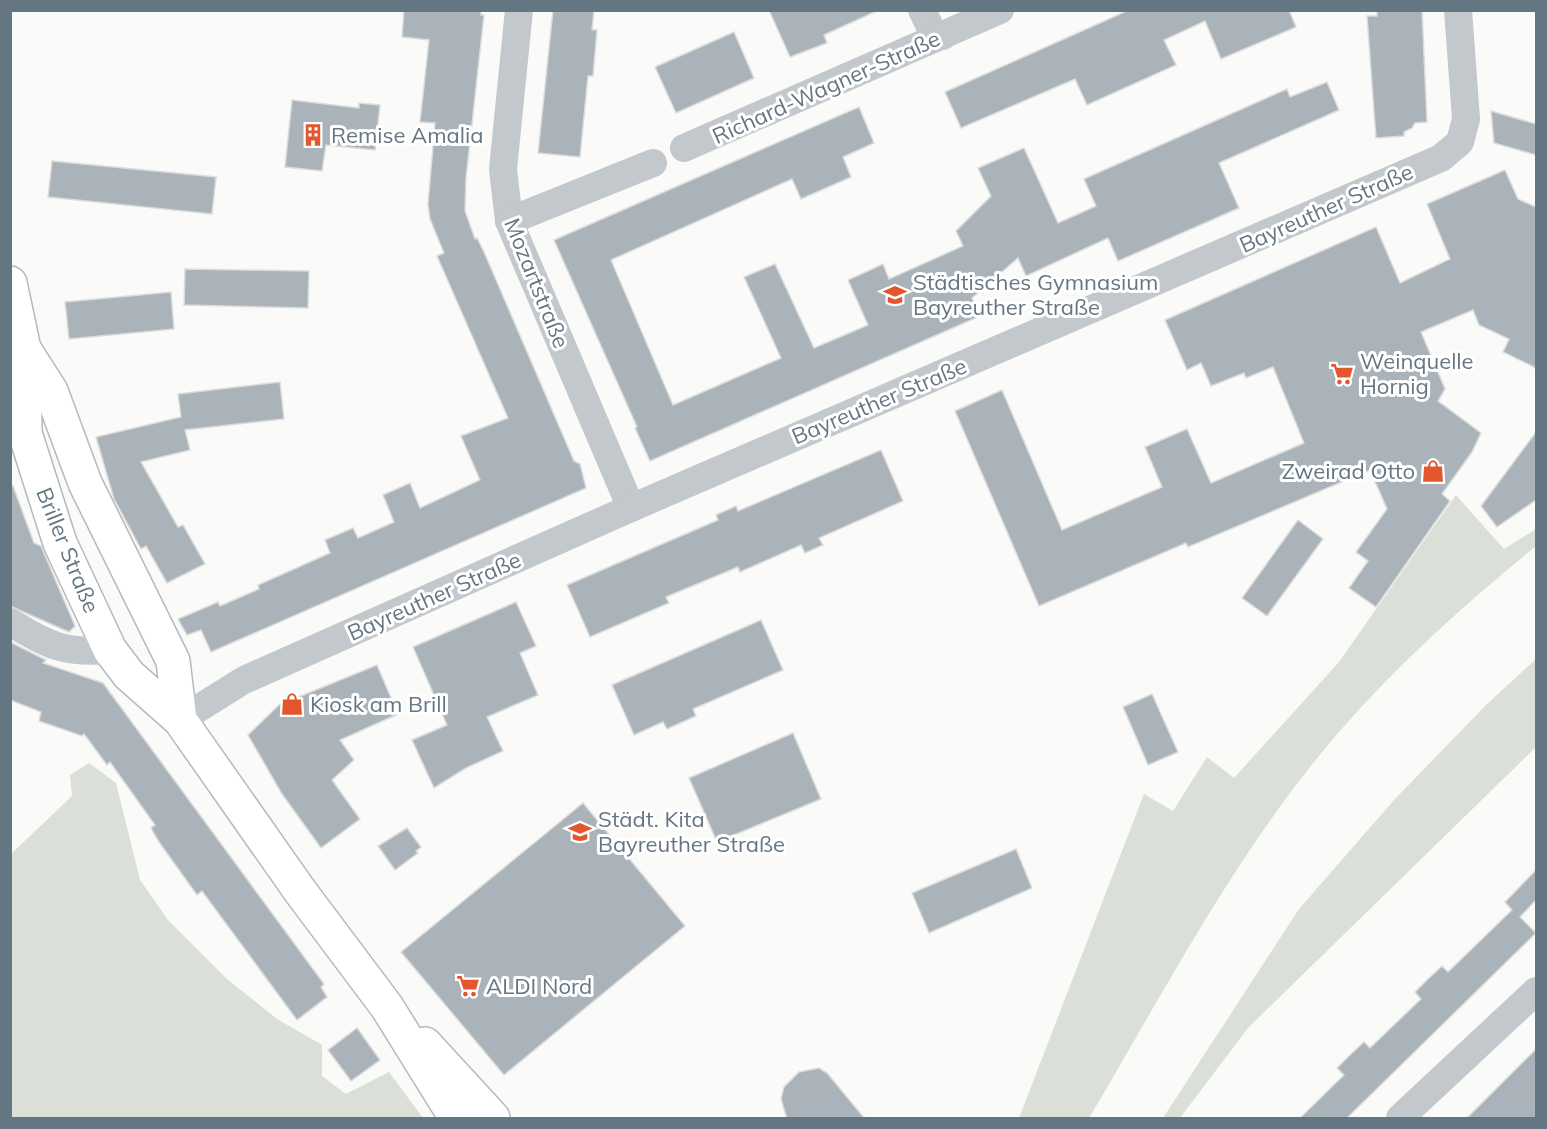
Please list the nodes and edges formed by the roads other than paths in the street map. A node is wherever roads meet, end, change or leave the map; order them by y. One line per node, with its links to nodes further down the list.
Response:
1 (519, 10): 8 (street, Mozartstraße)
2 (922, 10): 5 (street)
3 (1000, 10): 5 (street, Richard-Wagner-Straße)
4 (1458, 10): 11 (street, Bayreuther Straße)
5 (943, 36): 6 (street, Richard-Wagner-Straße)
6 (684, 148)
7 (653, 163): 8 (street)
8 (509, 221): 11 (street, Mozartstraße)
9 (10, 283): 10 (main road, Briller Straße)
10 (24, 349): 13 (main road, Briller Straße); 14 (main road, Briller Straße)
11 (631, 508): 14 (street, Bayreuther Straße)
12 (10, 622): 13 (street)
13 (110, 650): 14 (main road)
14 (180, 720): 16 (main road, Briller Straße)
15 (1536, 991): 19 (street)
16 (387, 1007): 17 (main road, Briller Straße); 18 (main road, Briller Straße)
17 (456, 1119)
18 (493, 1119)
19 (1400, 1119)

